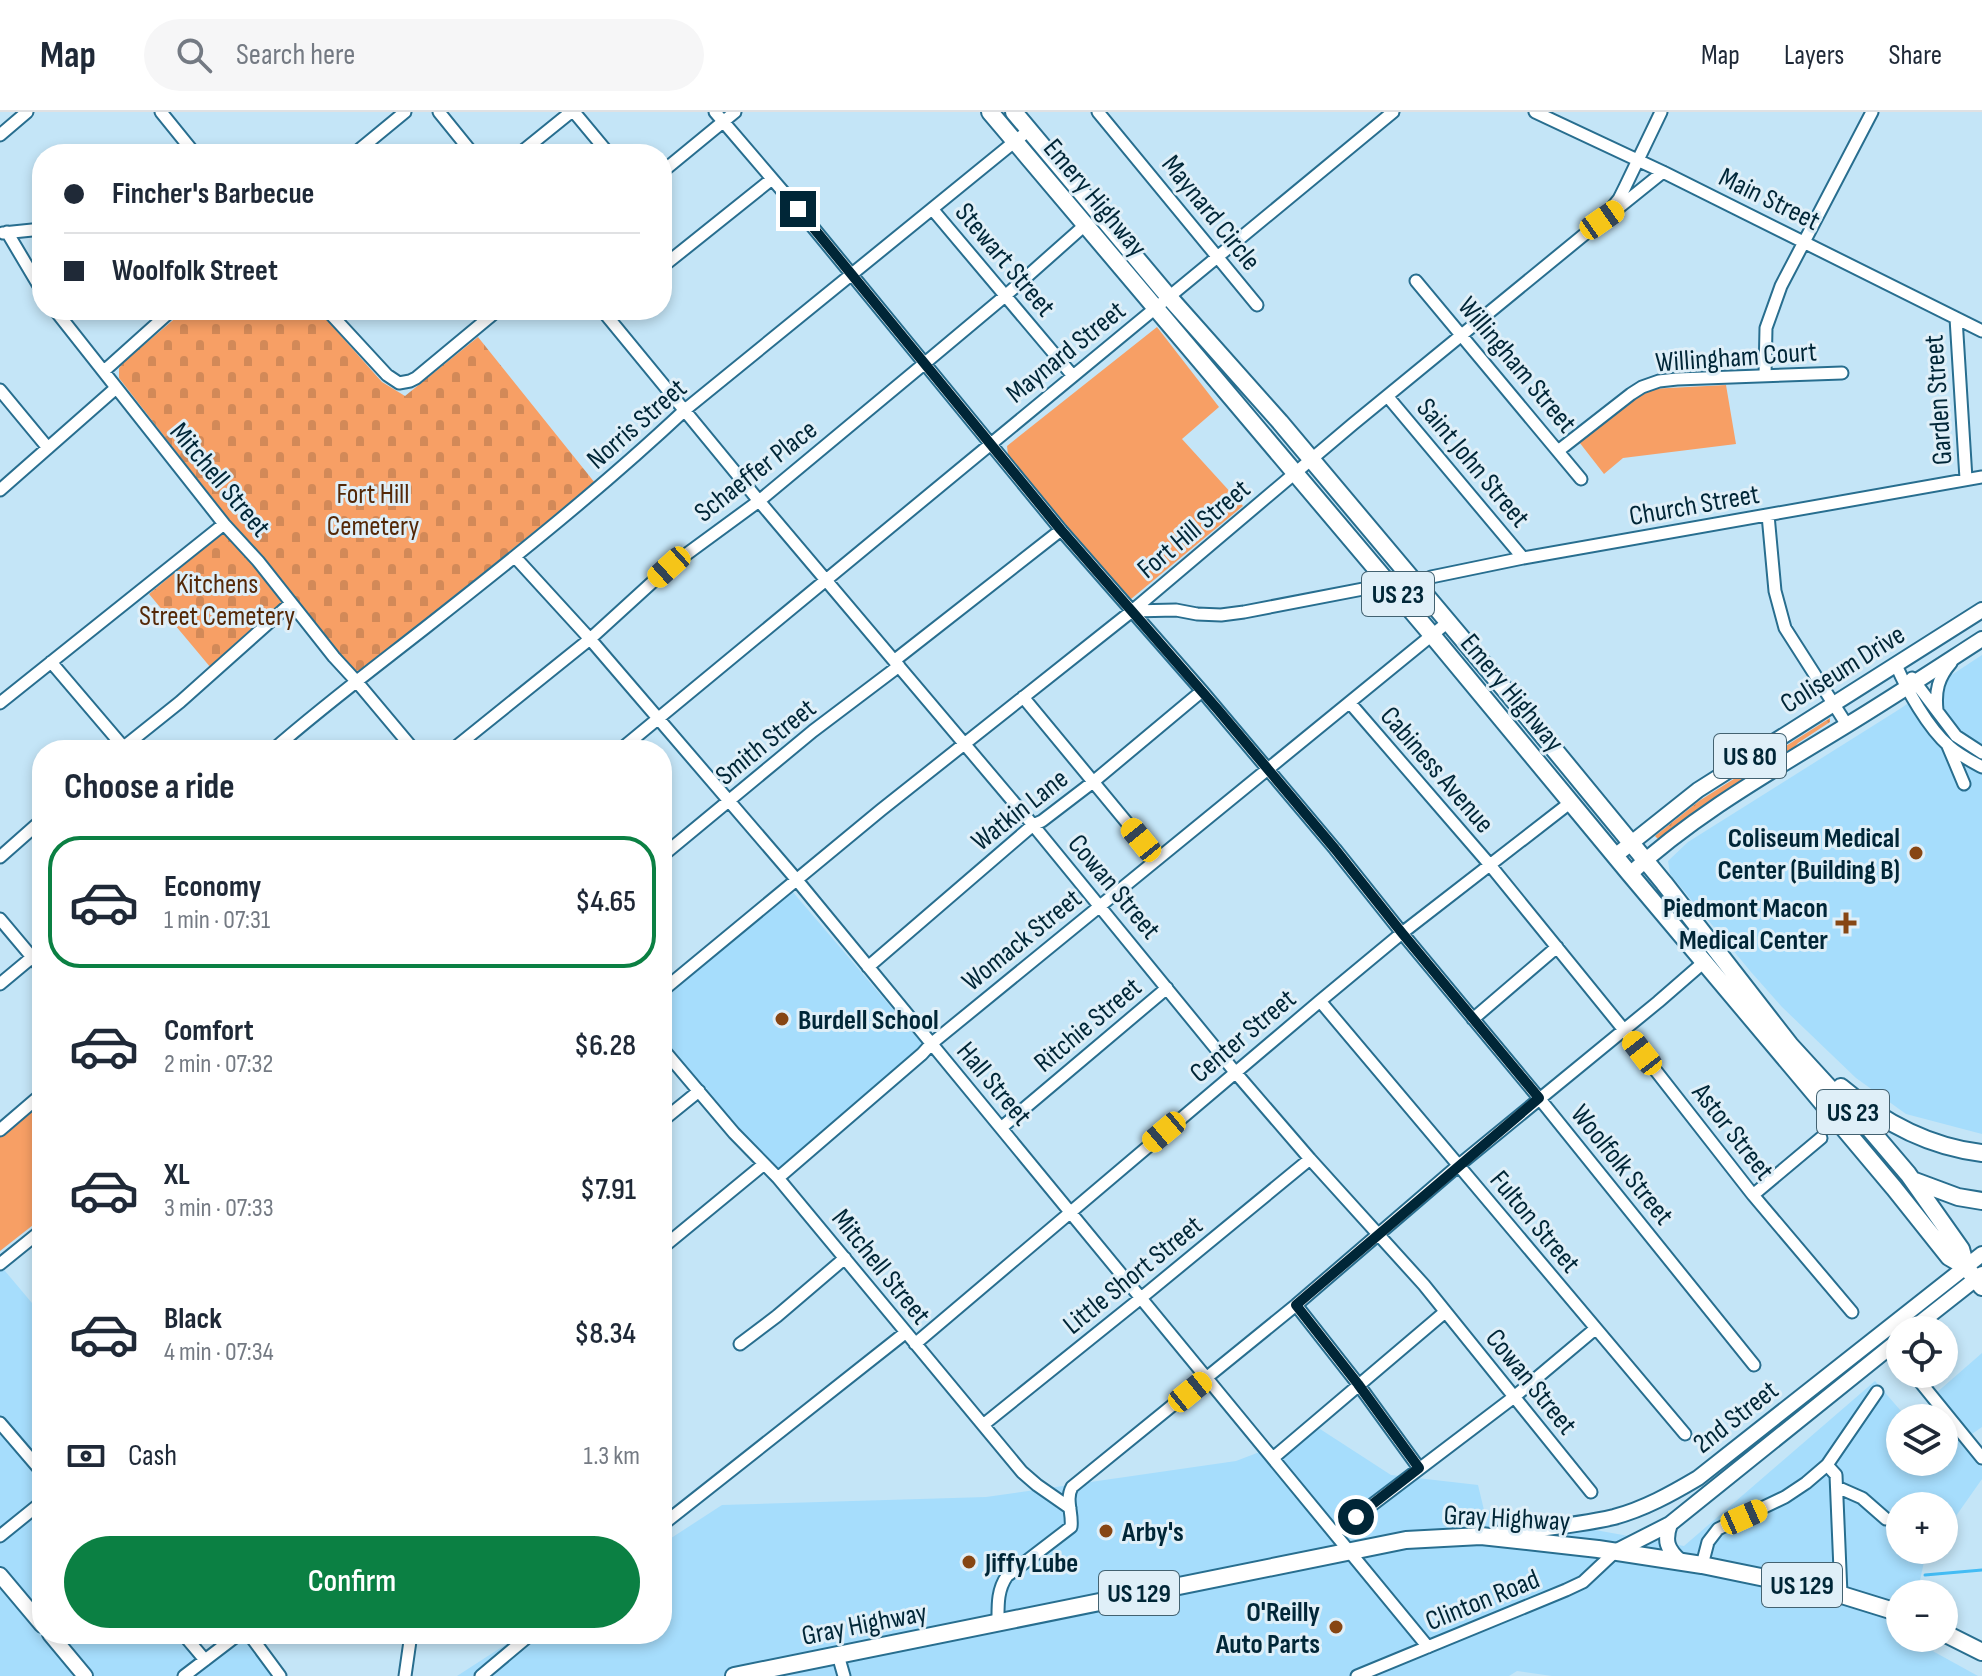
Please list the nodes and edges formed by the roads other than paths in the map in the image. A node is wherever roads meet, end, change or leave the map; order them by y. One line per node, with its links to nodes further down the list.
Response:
1 (27, 112): 16 (street)
2 (161, 112): 18 (street)
3 (405, 112): 19 (street)
4 (439, 112): 20 (street)
5 (572, 112): 21 (street); 22 (street)
6 (735, 112): 14 (street)
7 (990, 112): 17 (highway, Emery Highway / US 23)
8 (1014, 112): 15 (highway, Emery Highway / US 23)
9 (1098, 112): 33 (street, Maynard Circle)
10 (1393, 112): 33 (street, Maynard Street)
11 (1535, 112): 23 (street, Main Street)
12 (1661, 112): 23 (street, Fort Hill Street)
13 (1872, 112): 32 (street)
14 (719, 117): 24 (street); 26 (street, Woolfolk Street)
15 (1029, 130): 17 (street, Norris Street); 39 (highway, Emery Highway / US 23)
16 (0, 135)
17 (1015, 142): 27 (street, Norris Street); 29 (highway, Emery Highway / US 23)
18 (187, 144)
19 (366, 144)
20 (465, 144)
21 (532, 144)
22 (600, 144)
23 (1638, 160): 25 (street, Main Street); 28 (street, Fort Hill Street)
24 (672, 162)
25 (1663, 172): 28 (street, Fort Hill Street); 32 (street, Main Street)
26 (772, 179): 34 (street); 35 (street, Woolfolk Street)
27 (933, 210): 35 (street, Norris Street); 38 (street, Stewart Street)
28 (1602, 220): 48 (street, Fort Hill Street)
29 (1085, 225): 38 (street, Schaeffer Place); 39 (highway, Emery Highway / US 23)
30 (32, 230): 31 (street)
31 (4, 233): 36 (street)
32 (1804, 242): 41 (street, Main Street); 52 (street)
33 (1218, 256): 39 (street, Maynard Street); 40 (street, Maynard Circle)
34 (672, 259)
35 (852, 274): 49 (street, Woolfolk Street); 57 (street, Norris Street)
36 (32, 276)
37 (1416, 281): 48 (street, Willingham Street)
38 (1005, 296): 49 (street, Schaeffer Place); 53 (street, Stewart Street)
39 (1162, 302): 53 (street, Maynard Street); 61 (highway, Emery Highway / US 23); 62 (highway, Emery Highway / US 23)
40 (1257, 305)
41 (1956, 318): 47 (street, Main Street); 65 (street, Garden Street)
42 (63, 320): 50 (street, Mitchell Street)
43 (161, 320): 50 (street)
44 (336, 320): 45 (street)
45 (486, 320)
46 (612, 320): 57 (street, Cowan Street)
47 (1982, 331)
48 (1463, 335): 56 (street, Fort Hill Street); 60 (street, Willingham Street)
49 (925, 363): 58 (street, Woolfolk Street); 67 (street, Schaeffer Place)
50 (104, 371): 54 (street, Mitchell Street)
51 (1842, 373): 52 (street, Willingham Court)
52 (1765, 375): 60 (street, Willingham Court)
53 (1073, 376): 58 (street, Maynard Street)
54 (116, 388): 59 (street); 69 (street, Mitchell Street)
55 (0, 390): 59 (street)
56 (1388, 397): 61 (street, Fort Hill Street); 72 (street, Saint John Street)
57 (686, 409): 67 (street, Cowan Street); 71 (street, Norris Street)
58 (990, 443): 70 (street, Woolfolk Street); 73 (street, Maynard Street)
59 (48, 448): 66 (street)
60 (1558, 451): 64 (street, Willingham Street)
61 (1311, 460): 62 (street, Fort Hill Street); 75 (highway, Emery Highway / US 23)
62 (1296, 473): 74 (highway, Emery Highway / US 23); 76 (street, Fort Hill Street)
63 (1982, 477): 65 (street, Church Street)
64 (1581, 479)
65 (1966, 479): 68 (street, Church Street)
66 (0, 490)
67 (759, 501): 73 (street, Cowan Street); 83 (street, Schaeffer Place)
68 (1768, 515): 72 (street, Church Street); 95 (street)
69 (224, 524): 77 (street, Mitchell Street); 86 (street)
70 (1061, 530): 80 (street, Woolfolk Street); 87 (street, Smith Street)
71 (515, 557): 83 (street, Hall Street); 89 (street, Norris Street)
72 (1523, 558): 75 (street, Church Street)
73 (826, 580): 87 (street, Cowan Street); 97 (street, Maynard Street)
74 (1389, 584): 78 (street); 82 (highway, Emery Highway / US 23)
75 (1417, 586): 81 (highway, Emery Highway / US 23)
76 (1155, 592): 78 (street); 80 (street, Fort Hill Street)
77 (291, 603): 89 (street, Mitchell Street); 100 (street)
78 (1176, 610): 80 (street)
79 (1982, 610): 88 (main road, Coliseum Drive / US 80)
80 (1132, 611): 91 (street, Woolfolk Street); 92 (street, Fort Hill Street)
81 (1448, 622): 82 (street, Womack Street); 116 (highway, Emery Highway / US 23)
82 (1432, 635): 94 (street, Womack Street); 113 (highway, Emery Highway / US 23)
83 (590, 639): 97 (street, Hall Street); 103 (street, Schaeffer Place)
84 (1982, 639): 85 (main road, Coliseum Drive / US 80)
85 (1959, 654): 90 (main road, Coliseum Drive / US 80); 96 (street)
86 (51, 662): 93 (street); 99 (street)
87 (897, 663): 105 (street, Cowan Street); 112 (street, Smith Street)
88 (1896, 665): 90 (street); 95 (main road, Coliseum Drive / US 80)
89 (357, 682): 101 (street, Norris Street); 102 (street, Mitchell Street)
90 (1911, 684): 96 (street); 98 (main road, Coliseum Drive / US 80); 106 (street)
91 (1202, 691): 109 (street, Woolfolk Street); 110 (street, Watkin Lane)
92 (1023, 697): 105 (street, Fort Hill Street); 110 (street)
93 (0, 703)
94 (1350, 703): 109 (street, Womack Street); 122 (street, Cabiness Avenue)
95 (1833, 705): 98 (street); 116 (main road, Coliseum Drive / US 80)
96 (1937, 710): 107 (street)
97 (658, 718): 104 (street, Maynard Street); 112 (street, Hall Street)
98 (1847, 725): 121 (main road, Coliseum Drive / US 80)
99 (116, 740)
100 (134, 740)
101 (284, 740)
102 (406, 740)
103 (464, 740)
104 (632, 740)
105 (964, 743): 114 (street, Cowan Street); 124 (street, Fort Hill Street)
106 (1948, 745): 108 (street); 111 (street)
107 (1982, 753)
108 (1982, 767)
109 (1268, 770): 120 (street, Womack Street); 127 (street, Woolfolk Street)
110 (1093, 782): 114 (street, Watkin Lane); 120 (street)
111 (1964, 784)
112 (728, 801): 117 (street, Smith Street); 124 (street, Hall Street)
113 (1571, 802): 118 (highway, Emery Highway / US 23); 122 (street, Center Street)
114 (1033, 825): 125 (street, Cowan Street); 131 (street, Watkin Lane)
115 (32, 829): 119 (street)
116 (1630, 842): 118 (main road, Coliseum Drive); 121 (highway, Emery Highway / US 23)
117 (672, 848)
118 (1615, 856): 123 (highway, Emery Highway / US 23)
119 (0, 857)
120 (1157, 859): 125 (street, Womack Street)
121 (1645, 860): 123 (main road, Coliseum Drive / US 80); 139 (highway, Emery Highway / US 23)
122 (1490, 865): 127 (street, Center Street); 128 (street, Astor Street)
123 (1630, 874): 130 (highway, Emery Highway / US 23)
124 (796, 879): 131 (street, Hall Street); 132 (street, Fort Hill Street)
125 (1100, 906): 134 (street, Cowan Street); 138 (street, Womack Street)
126 (0, 919): 129 (street)
127 (1402, 933): 135 (street, Center Street); 136 (street, Woolfolk Street)
128 (1557, 947): 136 (street); 137 (street, Astor Street)
129 (32, 958): 133 (street)
130 (1704, 962): 137 (street); 153 (highway, Emery Highway / US 23)
131 (868, 967): 138 (street, Hall Street)
132 (672, 983)
133 (0, 984)
134 (1167, 988): 141 (street, Cowan Street); 146 (street, Ritchie Street)
135 (1320, 1001): 141 (street, Center Street); 152 (street, Fulton Street)
136 (1473, 1019): 143 (street, Woolfolk Street)
137 (1624, 1030): 143 (street); 156 (street, Astor Street)
138 (931, 1044): 146 (street, Hall Street); 154 (street, Womack Street)
139 (1790, 1045): 149 (highway); 155 (highway, Emery Highway / US 23)
140 (672, 1060): 142 (street, Mitchell Street)
141 (1235, 1072): 150 (street, Cowan Street); 158 (street, Center Street)
142 (699, 1091): 145 (street); 151 (street, Mitchell Street)
143 (1539, 1098): 152 (street); 176 (street, Woolfolk Street)
144 (32, 1103): 147 (street)
145 (672, 1113)
146 (1001, 1128): 158 (street, Hall Street)
147 (0, 1130)
148 (1821, 1138): 156 (street)
149 (1982, 1153)
150 (1310, 1159): 159 (street, Cowan Street); 166 (street, Little Short Street)
151 (764, 1164): 154 (street, Mitchell Street); 161 (street)
152 (1459, 1165): 159 (street); 171 (street, Fulton Street)
153 (1874, 1166): 155 (highway); 165 (highway, Emery Highway / US 23)
154 (778, 1178): 163 (street, Mitchell Street)
155 (1913, 1180): 157 (highway); 165 (highway, Emery Highway / US 23)
156 (1753, 1195): 169 (street, Astor Street)
157 (1982, 1201)
158 (1070, 1212): 166 (street, Hall Street); 174 (street, Center Street)
159 (1378, 1234): 167 (street); 168 (street, Cowan Street)
160 (32, 1238): 164 (street)
161 (672, 1240)
162 (1982, 1254): 165 (main road, 2nd Street)
163 (845, 1258): 172 (street, Mitchell Street); 173 (street)
164 (0, 1264)
165 (1976, 1277): 170 (main road, 2nd Street); 199 (main road, 2nd Street)
166 (1141, 1298): 177 (street, Hall Street); 183 (street, Little Short Street)
167 (1296, 1305): 177 (street); 178 (street)
168 (1445, 1312): 178 (street); 181 (street, Cowan Street)
169 (1852, 1312)
170 (1928, 1316)
171 (1595, 1329): 181 (street); 184 (street, Fulton Street)
172 (905, 1333): 174 (street, Mitchell Street); 194 (street)
173 (740, 1344)
174 (915, 1344): 183 (street, Mitchell Street)
175 (1886, 1350): 196 (main road, 2nd Street)
176 (1754, 1365)
177 (1207, 1378): 185 (street, Hall Street); 192 (street)
178 (1358, 1384): 185 (street); 189 (street)
179 (1925, 1388): 186 (street)
180 (1877, 1392): 188 (street)
181 (1514, 1397): 189 (street); 191 (street, Cowan Street)
182 (0, 1423): 187 (street)
183 (983, 1425): 192 (street, Mitchell Street)
184 (1685, 1434)
185 (1273, 1458): 197 (street, Hall Street)
186 (1982, 1458)
187 (32, 1460)
188 (1827, 1465): 190 (street); 203 (street)
189 (1419, 1468): 197 (street)
190 (1837, 1487): 195 (street); 205 (street)
191 (1591, 1492)
192 (1070, 1508): 208 (street)
193 (32, 1510): 198 (street)
194 (672, 1517)
195 (1886, 1519)
196 (1670, 1524): 201 (main road, 2nd Street); 202 (main road)
197 (1335, 1533): 200 (street, Hall Street)
198 (0, 1536)
199 (1481, 1536): 200 (highway, Gray Highway / US 129); 201 (highway, Gray Highway / US 129)
200 (1349, 1551): 208 (highway, Gray Highway / US 129); 216 (street, Hall Street)
201 (1615, 1552): 202 (highway, Gray Highway / US 129); 216 (street, Clinton Road)
202 (1680, 1561): 203 (highway, Gray Highway / US 129)
203 (1702, 1565): 205 (highway, Gray Highway / US 129)
204 (0, 1575): 207 (main road)
205 (1841, 1594): 206 (highway, Gray Highway / US 129)
206 (1886, 1608)
207 (32, 1613)
208 (998, 1623): 218 (highway, Gray Highway / US 129)
209 (1958, 1640): 217 (highway)
210 (58, 1644): 220 (main road)
211 (191, 1644): 219 (street)
212 (226, 1644): 219 (street)
213 (256, 1644): 222 (street)
214 (410, 1644): 223 (street)
215 (519, 1644): 224 (street)
216 (1428, 1647): 227 (street, Clinton Road)
217 (1982, 1652)
218 (838, 1655): 225 (highway, Gray Highway / US 129); 226 (street)
219 (205, 1660): 221 (street)
220 (85, 1676)
221 (184, 1676)
222 (280, 1676)
223 (405, 1676)
224 (481, 1676)
225 (734, 1676)
226 (844, 1676)
227 (1357, 1676)

